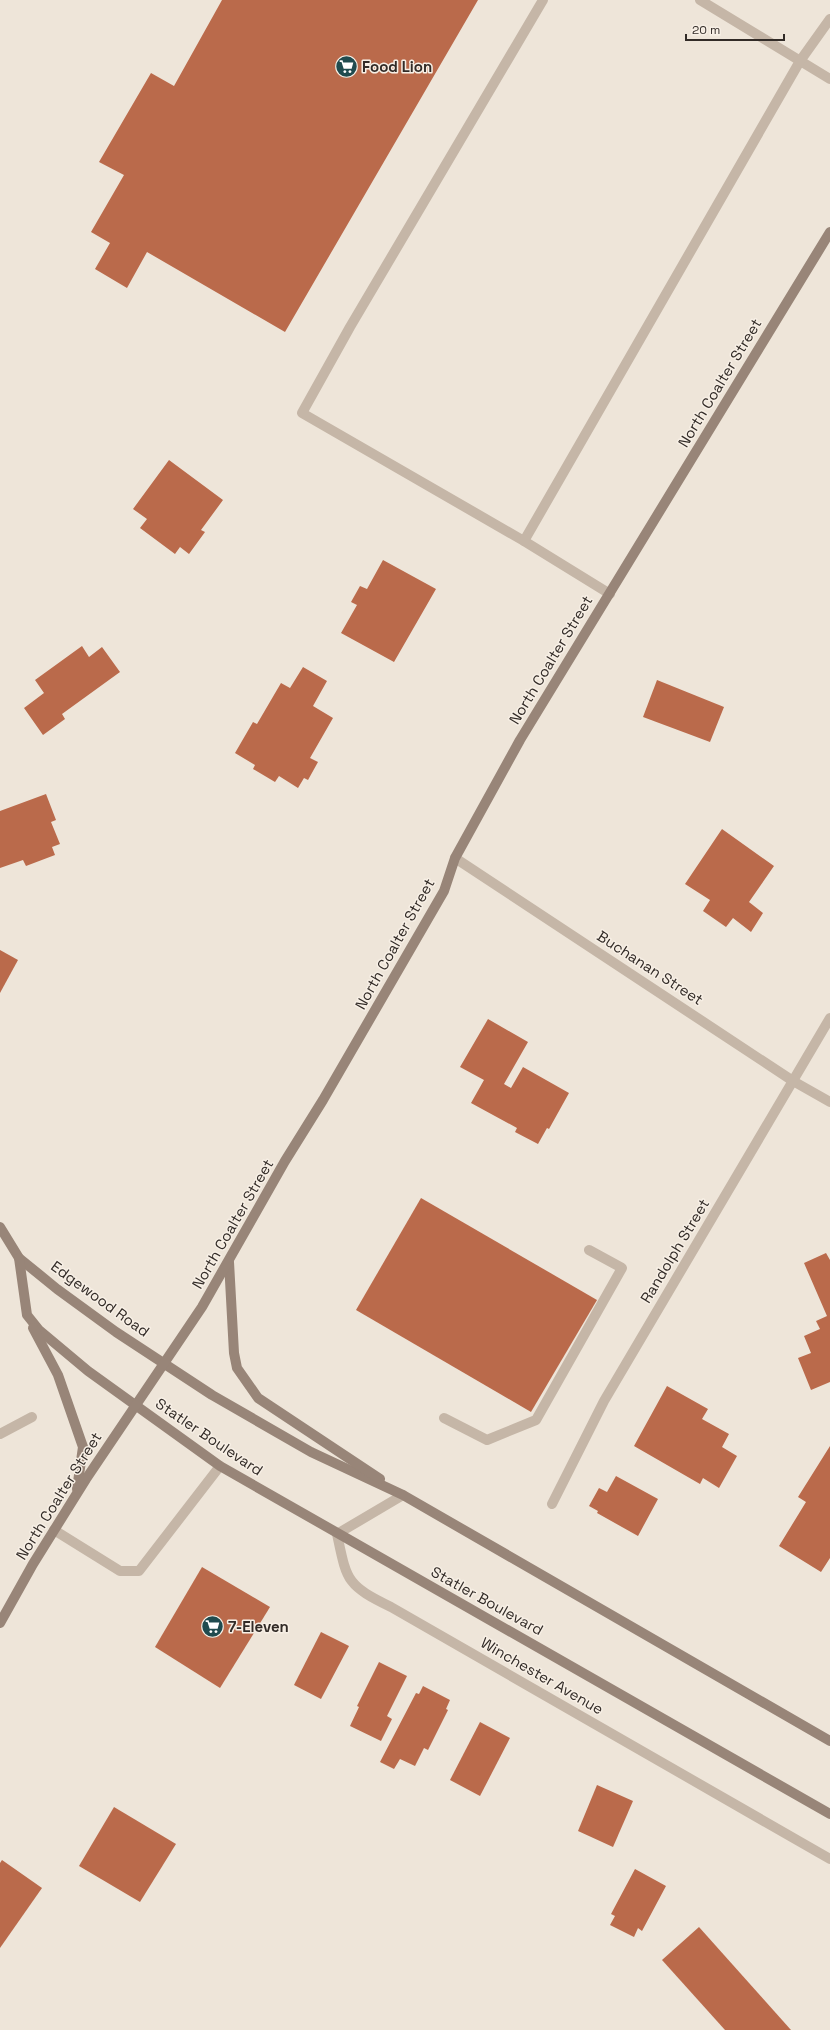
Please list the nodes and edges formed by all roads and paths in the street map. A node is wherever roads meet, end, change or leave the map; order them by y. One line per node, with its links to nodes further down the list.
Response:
1 (543, 0): 7 (street)
2 (700, 0): 4 (street)
3 (830, 19): 4 (street)
4 (800, 61): 5 (street); 7 (street)
5 (830, 79)
6 (830, 232): 8 (main road, North Coalter Street)
7 (524, 541): 8 (street)
8 (610, 594): 9 (main road, North Coalter Street)
9 (455, 858): 11 (street, Buchanan Street); 16 (main road, North Coalter Street)
10 (830, 1018): 11 (street, Randolph Street)
11 (793, 1081): 12 (street, Buchanan Street); 26 (street, Randolph Street)
12 (830, 1102)
13 (0, 1227): 15 (main road, Edgewood Road)
14 (589, 1250): 21 (street)
15 (19, 1258): 17 (main road, Edgewood Road); 18 (main road, Edgewood Road)
16 (229, 1261): 18 (main road, North Coalter Street); 25 (main road)
17 (27, 1315): 19 (main road); 24 (main road)
18 (164, 1364): 19 (main road, North Coalter Street); 25 (main road)
19 (136, 1405): 23 (main road, Statler Boulevard); 24 (main road, North Coalter Street)
20 (32, 1417): 22 (street)
21 (444, 1418)
22 (0, 1434)
23 (220, 1466): 27 (street); 28 (main road, Statler Boulevard)
24 (76, 1495): 27 (main road, North Coalter Street)
25 (403, 1495): 28 (street); 30 (main road)
26 (552, 1504)
27 (54, 1530): 29 (main road, North Coalter Street)
28 (337, 1534): 31 (main road, Statler Boulevard); 32 (street, Winchester Avenue)
29 (0, 1623)
30 (830, 1741)
31 (830, 1814)
32 (830, 1860)

